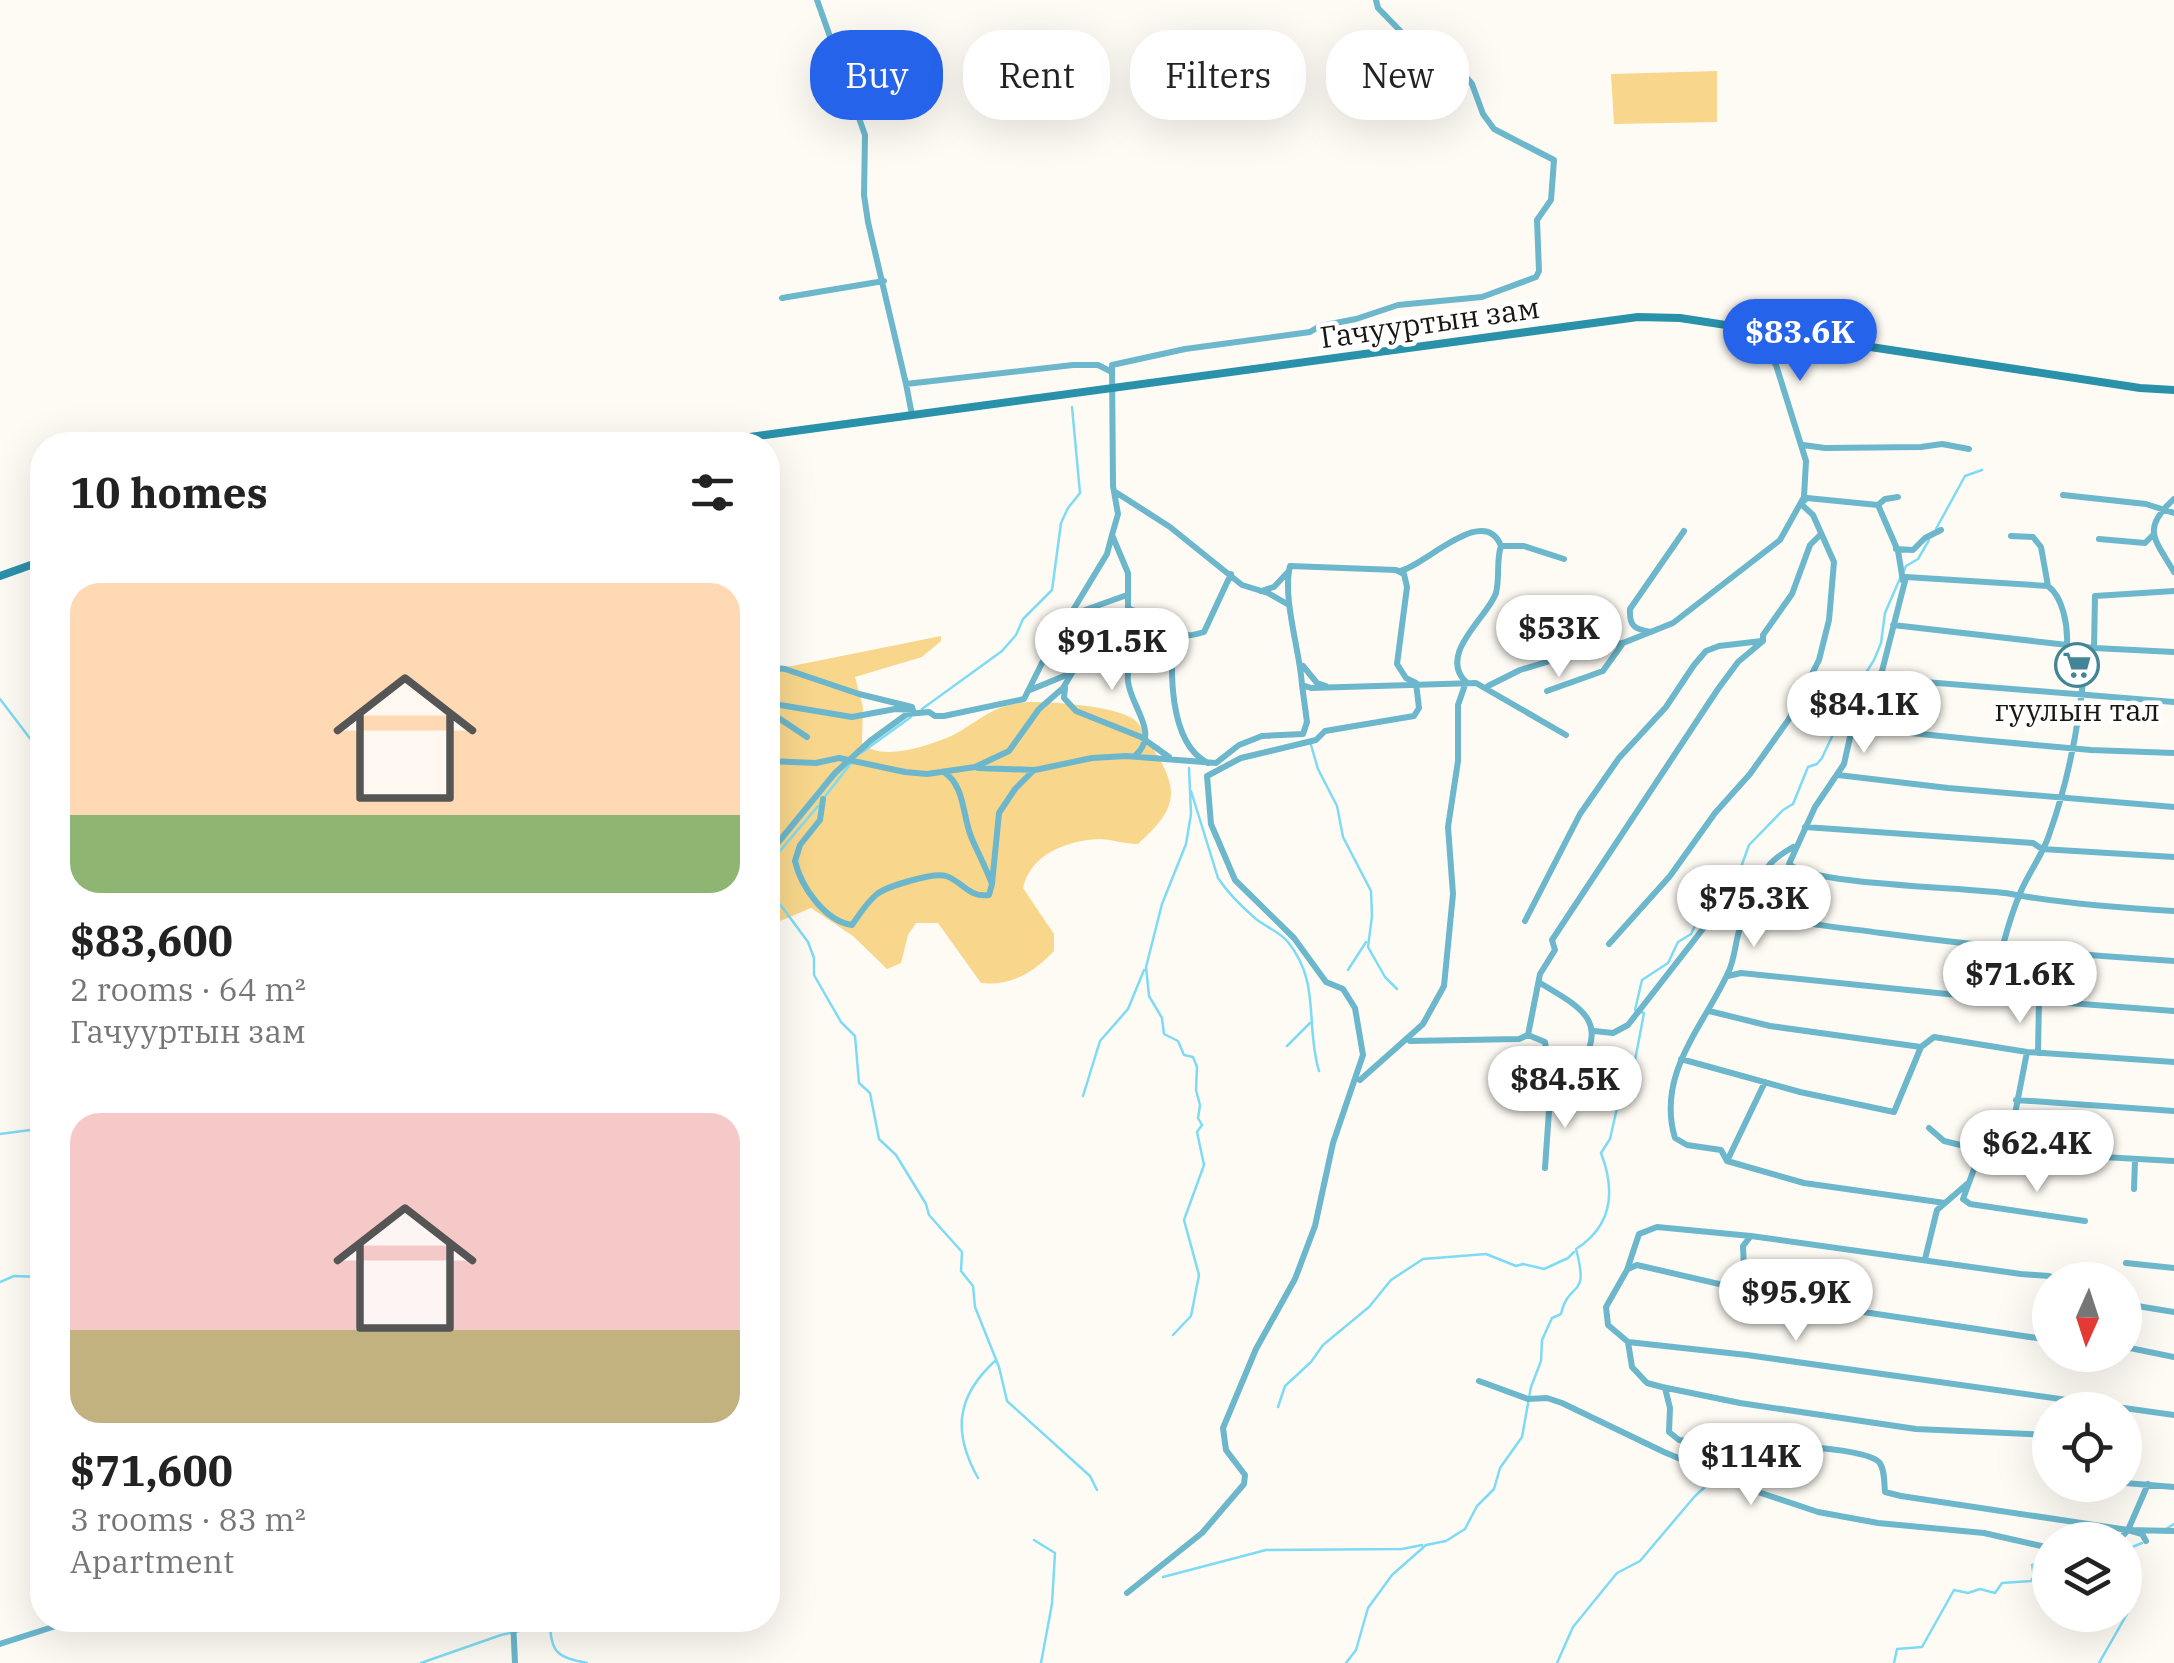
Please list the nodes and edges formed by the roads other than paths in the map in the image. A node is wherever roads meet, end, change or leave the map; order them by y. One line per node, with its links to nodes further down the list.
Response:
1 (817, 0): 3 (street)
2 (1376, 0): 6 (street)
3 (884, 281): 4 (street); 7 (street)
4 (782, 298)
5 (1766, 331): 8 (main road, Гачууртын зам); 9 (main road, Гачууртын зам); 12 (street)
6 (1110, 371): 7 (street); 8 (street)
7 (906, 384): 10 (street)
8 (1111, 389): 10 (main road, Гачууртын зам); 14 (street)
9 (2174, 390)
10 (912, 415): 11 (main road, Гачууртын зам)
11 (780, 433)
12 (1802, 445): 13 (street); 18 (street)
13 (1969, 449)
14 (1114, 486): 26 (street); 36 (street)
15 (2063, 495): 20 (street)
16 (1898, 497): 19 (street)
17 (2174, 499): 20 (street)
18 (1802, 504): 19 (street); 24 (street); 47 (street)
19 (1878, 505): 30 (street)
20 (2164, 509): 21 (street); 25 (street)
21 (2174, 513)
22 (1941, 530): 30 (street)
23 (1684, 531): 47 (street)
24 (1821, 534): 49 (street); 101 (street)
25 (2154, 534): 28 (street); 35 (street)
26 (1112, 535): 42 (street); 44 (street)
27 (2011, 536): 39 (street)
28 (2099, 539)
29 (1501, 546): 31 (street); 33 (street); 59 (street)
30 (1896, 549): 38 (street)
31 (1564, 558)
32 (30, 565): 37 (main road)
33 (1397, 571): 34 (street); 61 (street)
34 (1288, 572): 40 (street); 43 (street)
35 (2174, 572)
36 (1231, 574): 40 (street); 46 (street)
37 (0, 576)
38 (1903, 582): 39 (street); 45 (street)
39 (2048, 586): 51 (street)
40 (1261, 591): 43 (street)
41 (2174, 591): 52 (street)
42 (1127, 595): 44 (street); 46 (street)
43 (1290, 606): 55 (street)
44 (1070, 615): 65 (street)
45 (1894, 625): 51 (street); 58 (street)
46 (1174, 630): 82 (street)
47 (1652, 632): 50 (street)
48 (1132, 634): 57 (street)
49 (1763, 640): 100 (street); 105 (street)
50 (1623, 643): 63 (street); 66 (street)
51 (2067, 645): 52 (street)
52 (2094, 648): 54 (street); 67 (street)
53 (1135, 649): 75 (street)
54 (2174, 652)
55 (1300, 656): 62 (street); 64 (street)
56 (780, 669): 70 (street)
57 (1070, 674): 60 (street); 65 (street)
58 (1880, 679): 67 (street); 72 (street)
59 (1466, 682): 61 (street); 63 (street); 113 (street)
60 (1066, 683): 75 (street); 84 (street)
61 (1416, 683): 64 (street); 120 (street)
62 (1302, 686): 64 (street); 82 (street)
63 (1487, 687): 73 (street)
64 (1332, 688)
65 (1028, 690): 70 (street)
66 (1547, 691)
67 (2084, 695): 68 (street); 76 (street)
68 (2174, 702)
69 (780, 708): 70 (street)
70 (926, 711): 80 (street)
71 (780, 716): 74 (street)
72 (1852, 724): 76 (street); 86 (street)
73 (1566, 735)
74 (807, 737)
75 (1144, 739): 78 (street); 79 (street)
76 (2071, 747): 77 (street); 87 (street)
77 (2174, 752)
78 (1134, 757): 79 (street); 83 (street)
79 (1170, 758): 82 (street)
80 (852, 759): 81 (street); 85 (street); 91 (street)
81 (780, 761)
82 (1210, 764)
83 (1035, 770): 84 (street); 96 (street)
84 (962, 771): 85 (street)
85 (944, 772): 96 (street)
86 (1838, 775): 87 (street); 90 (street)
87 (2061, 797): 89 (street); 93 (street)
88 (822, 800): 96 (street)
89 (2174, 806)
90 (1805, 826): 92 (street); 93 (street)
91 (780, 840)
92 (1794, 846): 95 (street); 97 (street)
93 (2042, 849): 94 (street); 97 (street)
94 (2174, 857)
95 (1763, 871): 98 (street); 110 (street)
96 (992, 884)
97 (2019, 896): 99 (street); 102 (street)
98 (1753, 906): 102 (street); 104 (street)
99 (2174, 912)
100 (1525, 921)
101 (1608, 944)
102 (2005, 948): 103 (street); 106 (street)
103 (2174, 961)
104 (1726, 977): 106 (street); 108 (street)
105 (1540, 983): 110 (street); 111 (street)
106 (1994, 996): 107 (street)
107 (2040, 1000): 109 (street); 115 (street)
108 (1709, 1010): 112 (street); 116 (street)
109 (2174, 1011)
110 (1594, 1031): 118 (street)
111 (1528, 1035): 113 (street); 118 (street)
112 (1921, 1047): 114 (street); 119 (street)
113 (1395, 1050): 120 (street)
114 (2027, 1052): 115 (street); 121 (street)
115 (2038, 1053): 117 (street)
116 (1681, 1059): 119 (street); 127 (street)
117 (2174, 1062)
118 (1550, 1073): 129 (street)
119 (1765, 1082): 127 (street)
120 (1355, 1086): 161 (street)
121 (2016, 1100): 122 (street); 125 (street)
122 (2174, 1111)
123 (1929, 1128): 124 (street)
124 (1981, 1150): 125 (street); 130 (street)
125 (2008, 1150): 126 (street)
126 (2135, 1160): 128 (street); 131 (street)
127 (1728, 1161): 132 (street)
128 (2174, 1161)
129 (1545, 1168)
130 (1968, 1183): 132 (street); 133 (street)
131 (2134, 1189)
132 (1945, 1203): 135 (street)
133 (2085, 1221)
134 (1752, 1236): 135 (street); 138 (street); 140 (street)
135 (1925, 1259): 139 (street)
136 (2142, 1265): 137 (street)
137 (2174, 1268)
138 (1627, 1270): 140 (street); 144 (street)
139 (2032, 1275)
140 (1745, 1293): 143 (street)
141 (2142, 1307): 142 (street)
142 (2174, 1312)
143 (2032, 1337)
144 (1628, 1342): 148 (street); 149 (street)
145 (2142, 1351): 146 (street)
146 (2174, 1358)
147 (1480, 1381): 160 (street)
148 (1666, 1388): 150 (street); 154 (street)
149 (2174, 1415)
150 (2032, 1434)
151 (2142, 1483): 152 (street)
152 (2148, 1484): 153 (street); 155 (street)
153 (2174, 1488)
154 (2077, 1522)
155 (2131, 1522)
156 (2142, 1530): 157 (street)
157 (2174, 1531)
158 (2142, 1534): 159 (street)
159 (2146, 1541)
160 (2032, 1544)
161 (1127, 1593)
162 (37, 1632): 164 (street)
163 (513, 1632): 165 (street)
164 (0, 1644)
165 (514, 1663)

